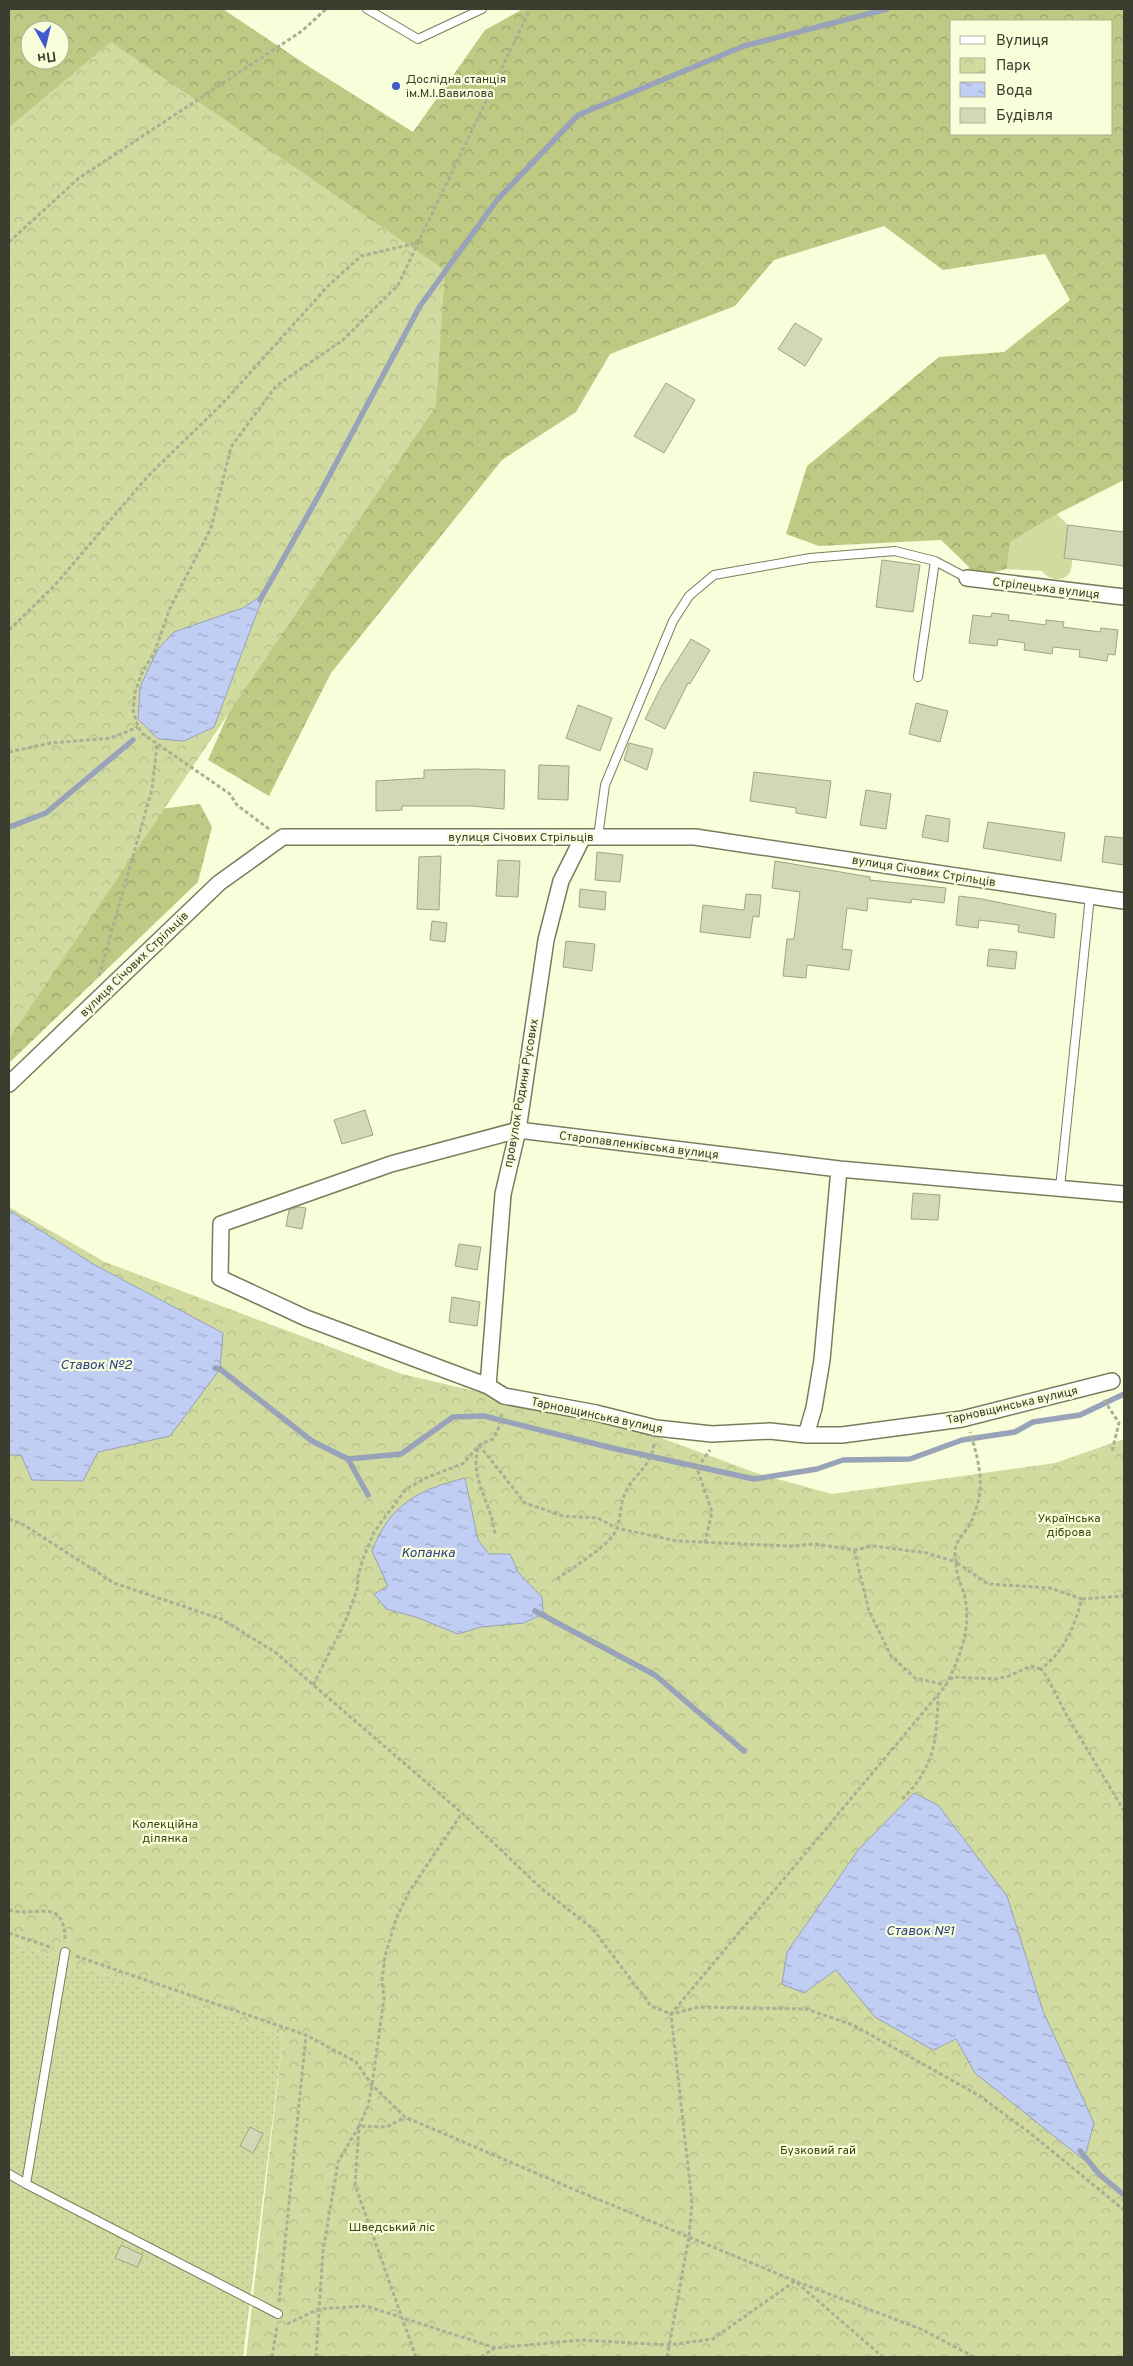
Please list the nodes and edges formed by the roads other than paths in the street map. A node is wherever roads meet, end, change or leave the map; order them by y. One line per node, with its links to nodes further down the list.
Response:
1 (367, 9): 2 (lane)
2 (482, 9)
3 (935, 561): 4 (lane); 6 (lane); 7 (lane)
4 (967, 578): 5 (street, Стрілецька вулиця)
5 (1124, 597)
6 (918, 677)
7 (590, 837): 8 (street, вулиця Січових Стрільців); 10 (street, вулиця Січових Стрільців); 11 (street, провулок Родини Русових)
8 (1090, 896): 9 (street, вулиця Січових Стрільців); 13 (lane)
9 (1124, 901)
10 (9, 1084)
11 (518, 1130): 12 (street, Старопавленківська вулиця); 15 (street, Старопавленківська вулиця); 17 (street, провулок Родини Русових)
12 (839, 1168): 13 (street, Старопавленківська вулиця); 18 (street)
13 (1060, 1188): 14 (street, Старопавленківська вулиця)
14 (1124, 1194)
15 (220, 1278): 17 (street, Тарновщинська вулиця)
16 (1112, 1381): 18 (street, Тарновщинська вулиця)
17 (488, 1386): 18 (street, Тарновщинська вулиця)
18 (806, 1435)
19 (65, 1952): 21 (lane)
20 (9, 2174): 21 (lane)
21 (26, 2184): 22 (lane)
22 (278, 2314)

